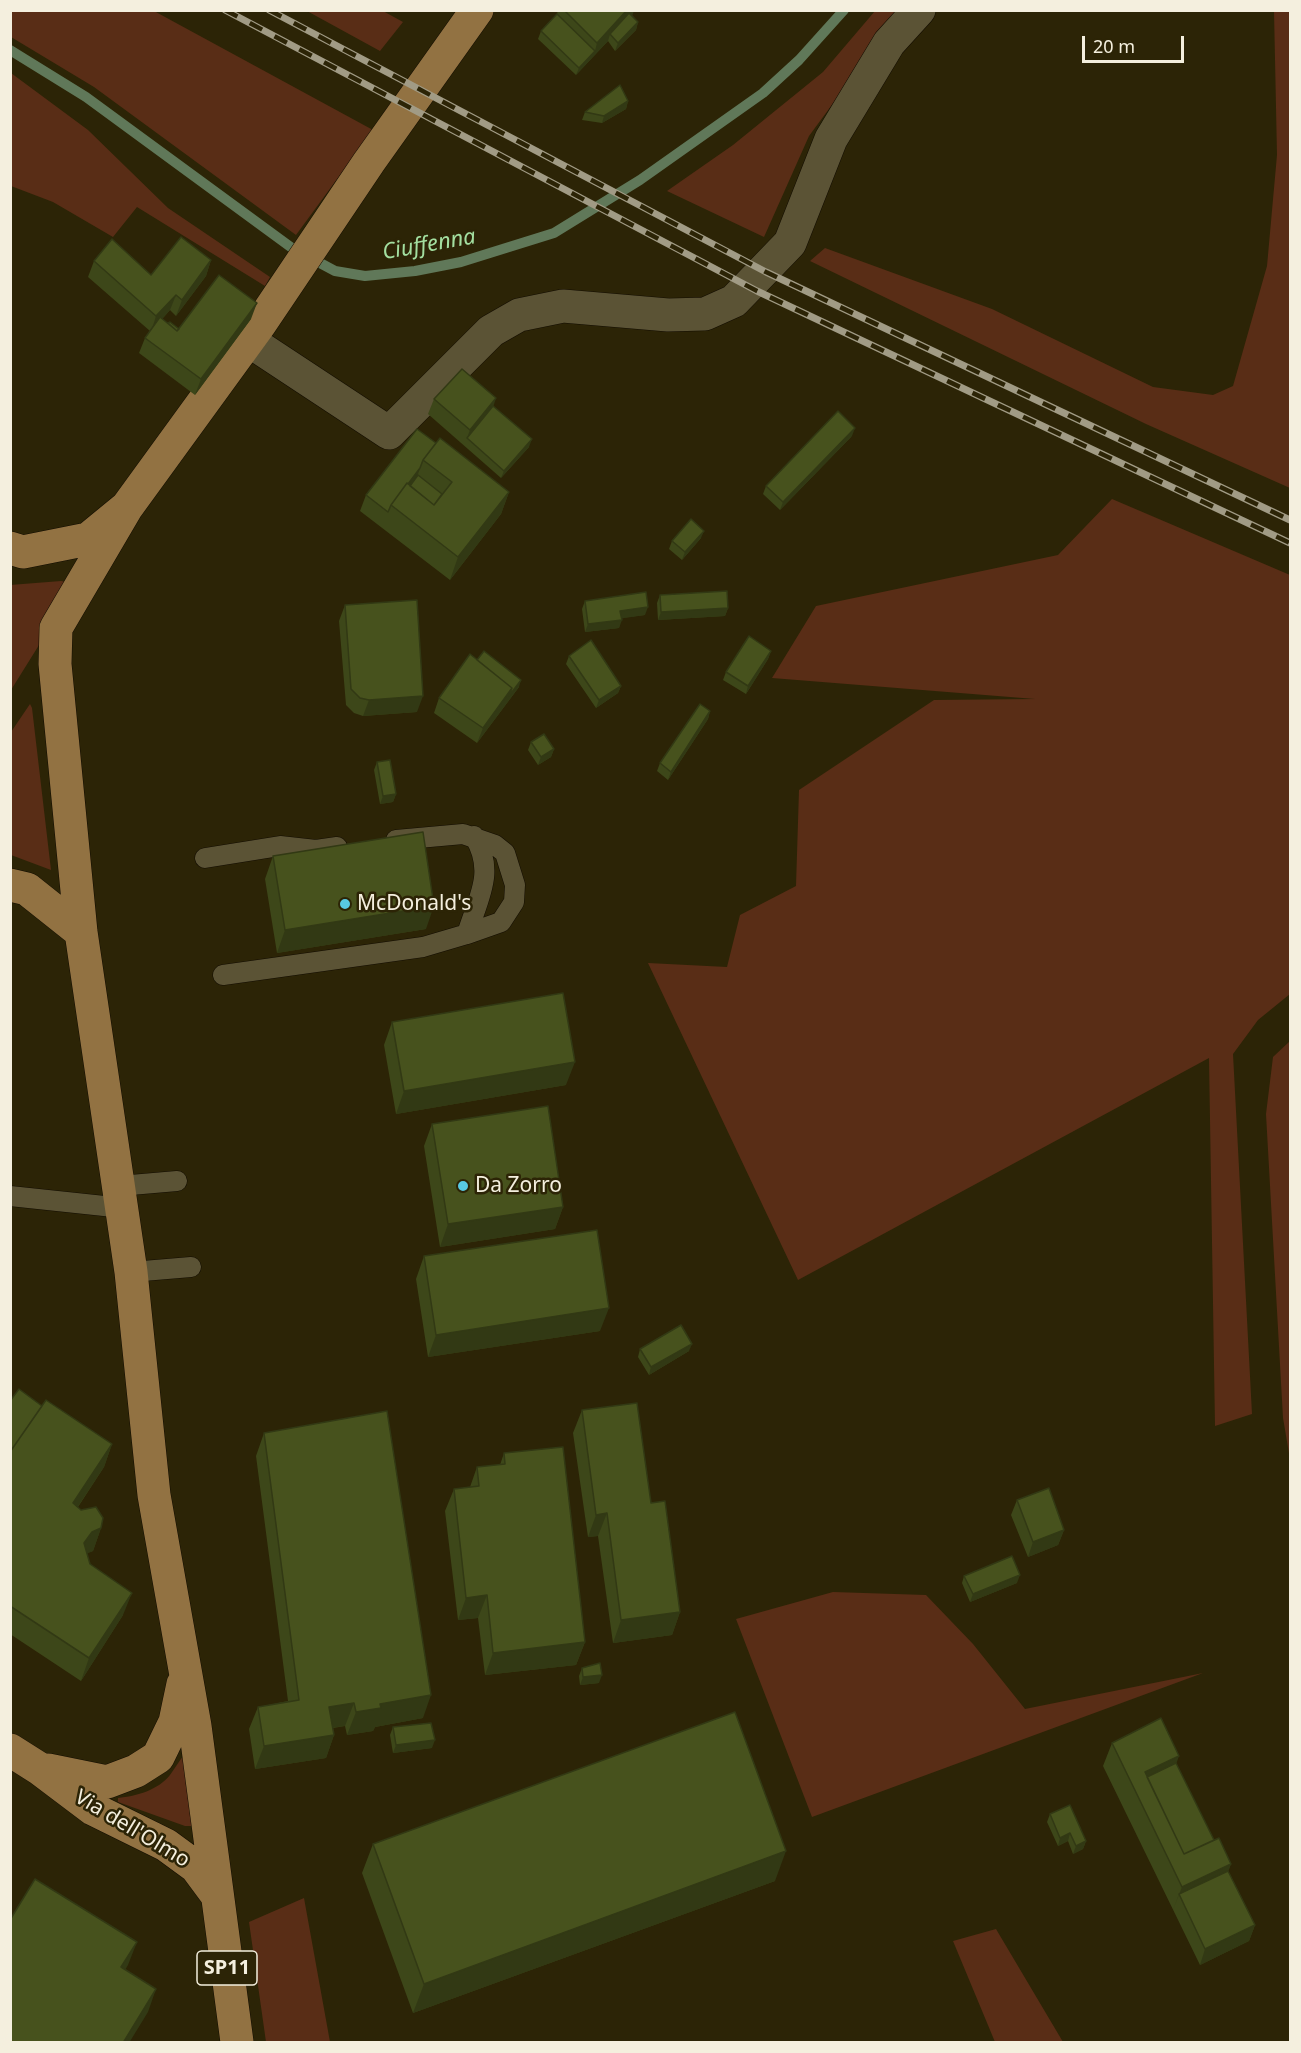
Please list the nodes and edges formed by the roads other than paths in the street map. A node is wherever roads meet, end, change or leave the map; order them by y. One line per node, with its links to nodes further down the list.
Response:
1 (477, 10): 3 (main road)
2 (919, 10): 3 (street)
3 (248, 340): 4 (main road)
4 (127, 507): 5 (main road); 11 (main road)
5 (10, 548)
6 (474, 836): 7 (lane); 12 (lane); 12 (lane)
7 (374, 843)
8 (351, 846): 9 (lane)
9 (205, 858)
10 (10, 885): 11 (main road)
11 (81, 932): 16 (main road)
12 (467, 934): 13 (lane)
13 (223, 975)
14 (177, 1181): 16 (lane)
15 (10, 1196): 16 (lane)
16 (121, 1197): 18 (main road)
17 (191, 1268): 18 (lane)
18 (131, 1272): 19 (main road)
19 (185, 1676): 21 (main road); 22 (main road)
20 (10, 1750): 21 (main road, Via dell'Olmo)
21 (40, 1768): 22 (main road, Via dell'Olmo)
22 (216, 1894): 23 (main road, SP11)
23 (237, 2043)

